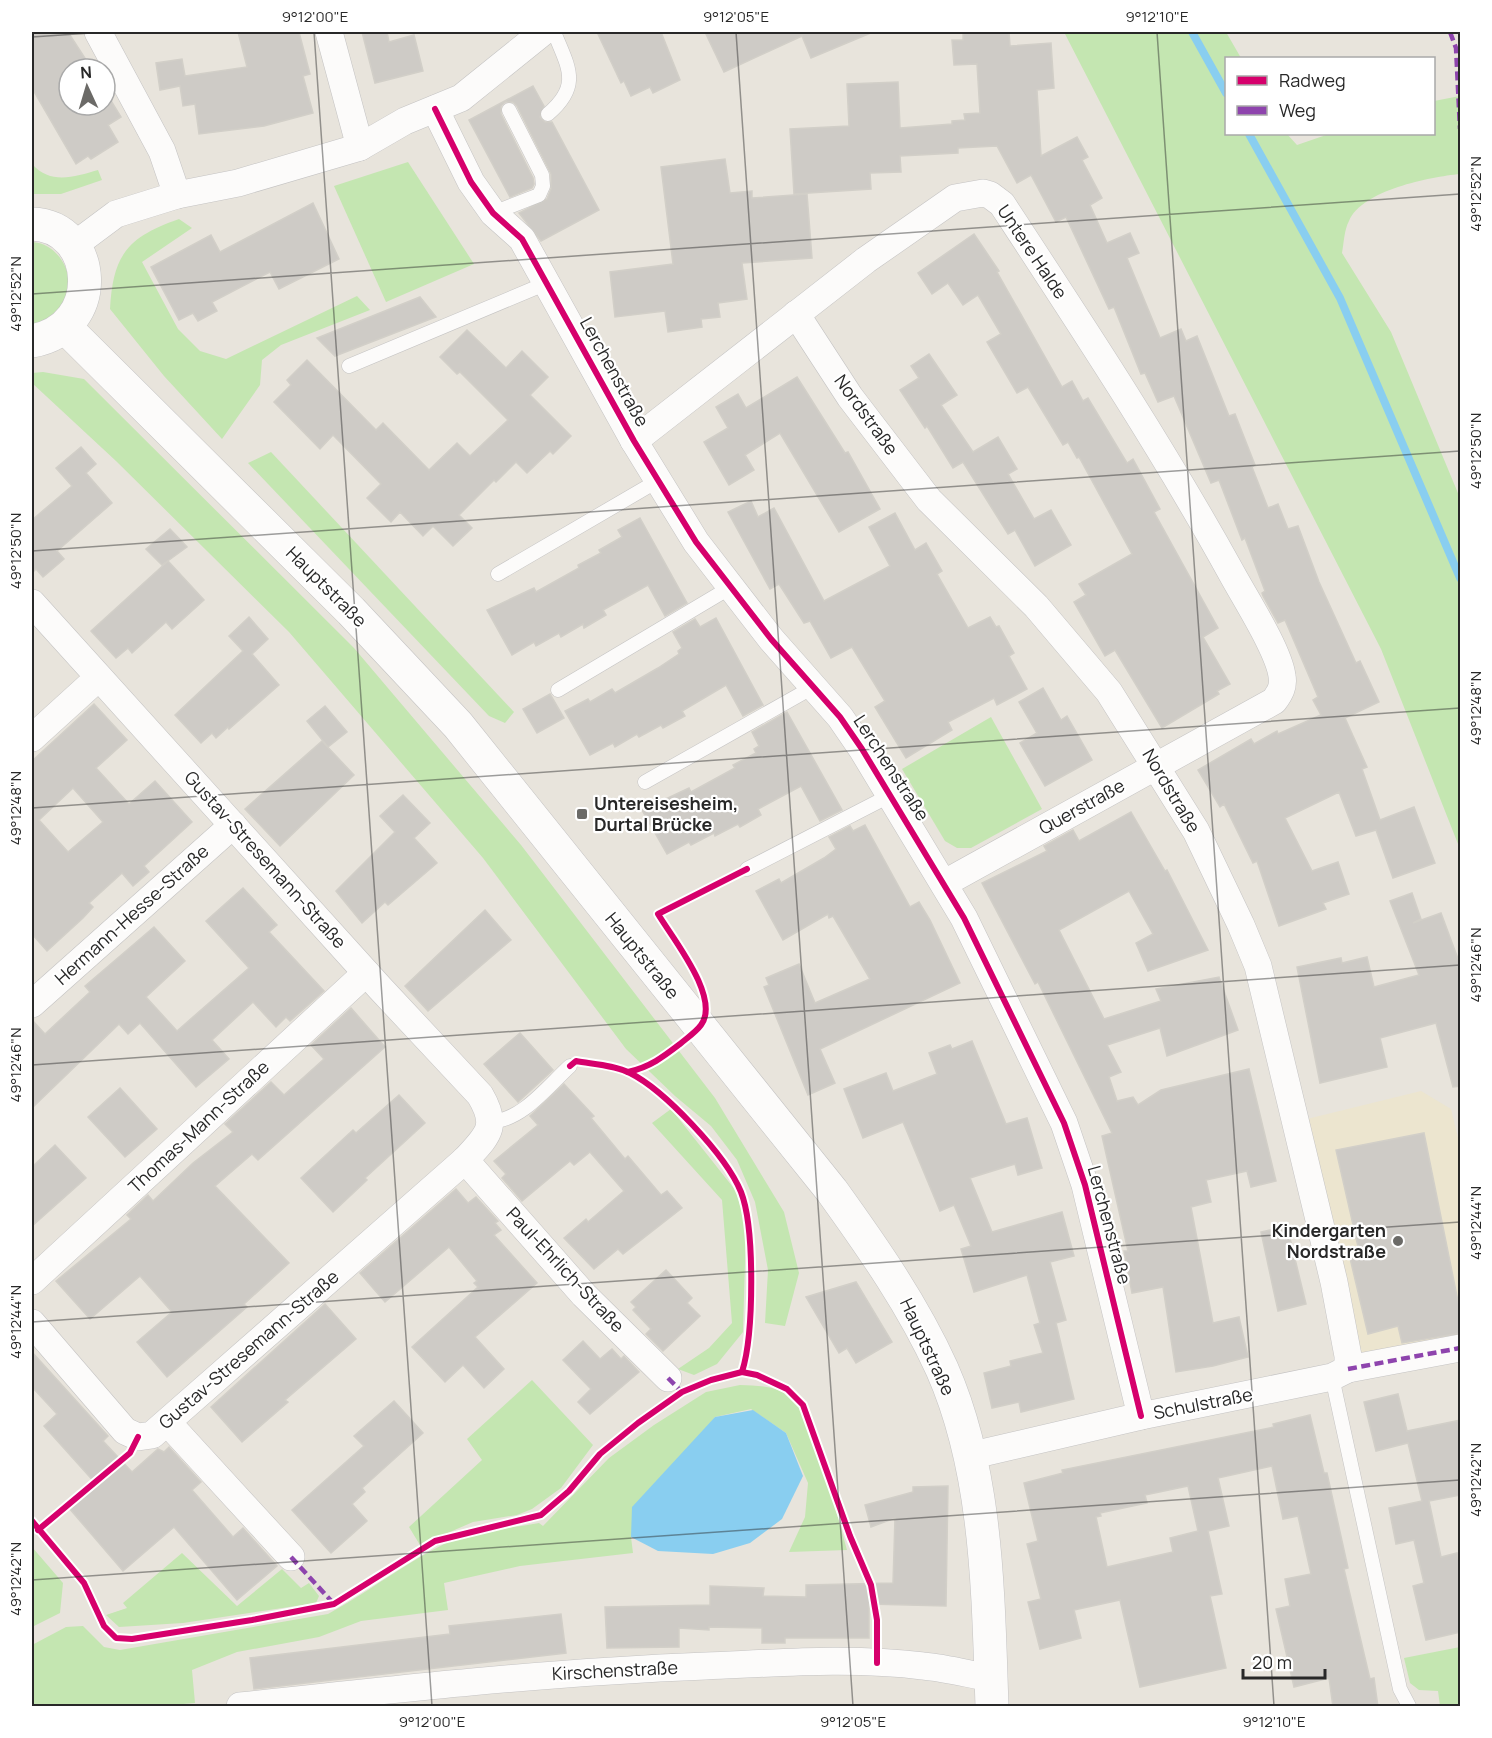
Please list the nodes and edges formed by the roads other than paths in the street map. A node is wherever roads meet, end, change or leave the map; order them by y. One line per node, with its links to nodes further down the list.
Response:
1 (98, 32): 9 (street)
2 (329, 32): 8 (street)
3 (543, 32): 5 (street)
4 (554, 32): 7 (lane)
5 (435, 110): 8 (street); 10 (street, Lerchenstraße)
6 (509, 110): 10 (lane)
7 (548, 114)
8 (360, 147): 9 (street)
9 (177, 195): 12 (street)
10 (493, 213): 13 (street, Lerchenstraße)
11 (32, 224): 12 (main road)
12 (73, 246): 15 (main road)
13 (547, 283): 17 (lane); 18 (street, Lerchenstraße)
14 (796, 314): 18 (street, Untere Halde); 26 (street, Untere Halde); 28 (street, Nordstraße)
15 (65, 327): 16 (main road); 46 (main road, Hauptstraße)
16 (32, 341)
17 (349, 366)
18 (634, 441): 19 (street, Lerchenstraße)
19 (659, 480): 20 (lane); 21 (street, Lerchenstraße)
20 (498, 574)
21 (731, 587): 24 (street, Lerchenstraße); 25 (lane)
22 (32, 603): 23 (street, Gustav-Stresemann-Straße)
23 (98, 678): 27 (street); 31 (street, Gustav-Stresemann-Straße)
24 (815, 686): 29 (lane); 30 (street, Lerchenstraße)
25 (558, 690)
26 (1280, 692): 28 (street, Querstraße)
27 (32, 738)
28 (1156, 766): 33 (street, Querstraße); 42 (street, Nordstraße)
29 (645, 782)
30 (891, 795): 32 (lane); 33 (street, Lerchenstraße)
31 (233, 825): 34 (street, Gustav-Stresemann-Straße); 35 (street, Hermann-Hesse-Straße)
32 (747, 869)
33 (945, 883): 44 (street, Lerchenstraße)
34 (366, 973): 37 (street, Gustav-Stresemann-Straße); 39 (street, Thomas-Mann-Straße)
35 (32, 1004)
36 (570, 1066): 37 (lane)
37 (491, 1121): 38 (street, Gustav-Stresemann-Straße)
38 (465, 1160): 43 (street, Paul-Ehrlich-Straße); 45 (street, Gustav-Stresemann-Straße)
39 (32, 1281)
40 (32, 1323): 45 (street, Gustav-Stresemann-Straße)
41 (1461, 1348): 42 (street, Schulstraße)
42 (1340, 1373): 44 (street, Schulstraße); 51 (lane)
43 (668, 1378)
44 (1141, 1416): 46 (street, Schulstraße)
45 (168, 1423): 47 (street)
46 (969, 1456): 48 (main road, Hauptstraße)
47 (291, 1557)
48 (991, 1692): 49 (street, Kirschenstraße)
49 (448, 1695): 50 (street, Kirschenstraße)
50 (240, 1707)
51 (1410, 1707)

